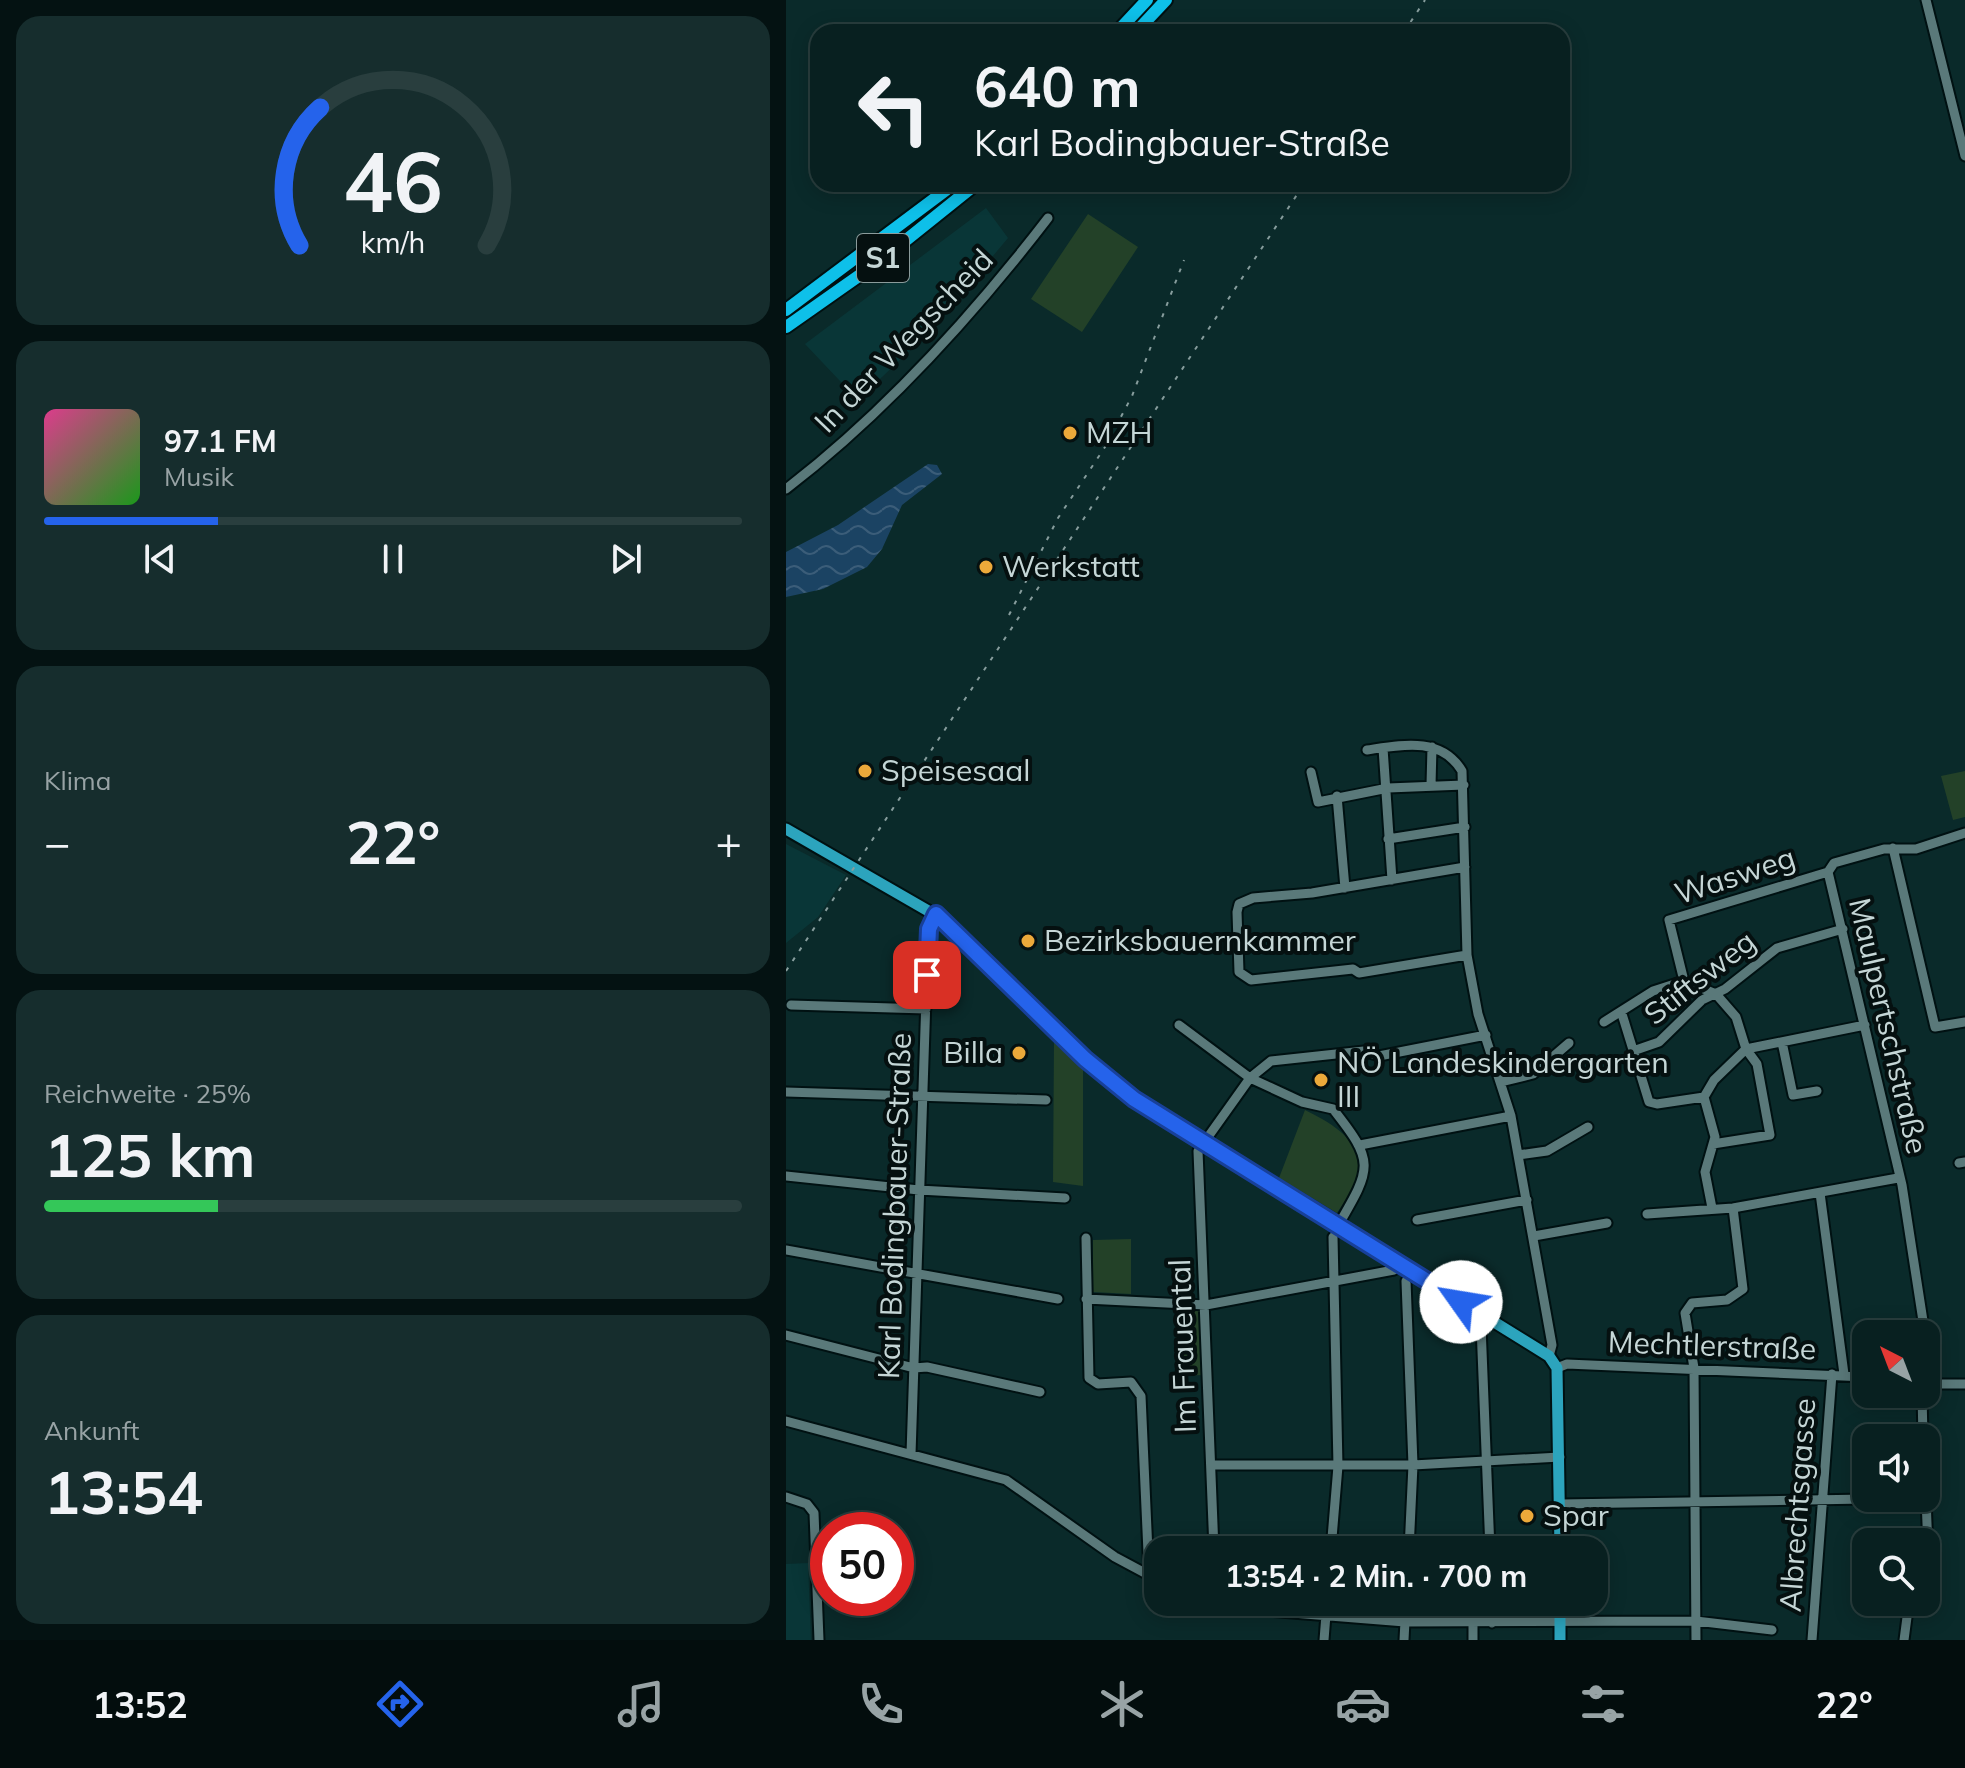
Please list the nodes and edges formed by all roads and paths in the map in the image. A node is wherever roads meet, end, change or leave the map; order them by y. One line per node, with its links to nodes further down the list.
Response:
1 (1147, 0): 4 (highway)
2 (1166, 0): 5 (highway)
3 (1926, 0): 6 (street)
4 (1124, 24)
5 (1144, 24)
6 (1965, 156)
7 (943, 192): 10 (highway, S1)
8 (966, 192): 11 (highway, S1)
9 (1048, 218): 12 (street, In der Wegscheid)
10 (786, 310)
11 (786, 327)
12 (786, 489)
13 (1432, 747): 14 (street); 17 (street); 18 (street)
14 (1383, 748): 15 (street); 19 (street)
15 (1367, 750)
16 (1311, 772): 20 (street)
17 (1431, 785): 18 (street); 19 (street)
18 (1464, 785): 21 (street)
19 (1388, 788): 20 (street); 24 (street)
20 (1337, 796): 29 (street)
21 (1465, 827): 24 (street); 26 (street)
22 (786, 829): 30 (main road)
23 (1965, 833): 25 (street, Maulpertschstraße)
24 (1388, 839): 28 (street)
25 (1893, 848): 27 (street, Maulpertschstraße); 39 (street)
26 (1465, 867): 28 (street); 32 (street)
27 (1828, 872): 31 (street, Maulpertschstraße); 33 (street, Wasweg)
28 (1392, 880): 29 (street)
29 (1345, 888): 32 (street)
30 (936, 914): 36 (street, Karl Bodingbauer-Straße); 56 (main road)
31 (1843, 929): 34 (street, Stiftsweg); 41 (street, Maulpertschstraße)
32 (1467, 955): 42 (street)
33 (1684, 981): 34 (street); 37 (street)
34 (1716, 994): 45 (street); 46 (street, Stiftsweg)
35 (791, 1005): 36 (street)
36 (926, 1009): 51 (street, Karl Bodingbauer-Straße)
37 (1622, 1014): 38 (street); 46 (street)
38 (1604, 1022)
39 (1965, 1022)
40 (1179, 1025): 47 (street)
41 (1865, 1025): 43 (street); 61 (street, Maulpertschstraße)
42 (1486, 1035): 47 (street); 48 (street)
43 (1782, 1042): 45 (street); 49 (street)
44 (1569, 1043): 48 (street)
45 (1746, 1049): 52 (street); 57 (street)
46 (1633, 1051): 52 (street)
47 (1250, 1078): 56 (street); 58 (street)
48 (1501, 1082): 54 (street)
49 (1817, 1091)
50 (786, 1092): 51 (street)
51 (923, 1097): 53 (street); 62 (street, Karl Bodingbauer-Straße)
52 (1704, 1097): 57 (street)
53 (1046, 1100)
54 (1511, 1116): 58 (street); 59 (street)
55 (1588, 1127): 59 (street)
56 (1203, 1141): 71 (main road); 82 (street, Im Frauental)
57 (1713, 1144): 66 (street)
58 (1360, 1145): 71 (street)
59 (1518, 1155): 65 (street)
60 (786, 1176): 62 (street)
61 (1898, 1178): 63 (street); 84 (street, Maulpertschstraße)
62 (919, 1190): 64 (street); 78 (street, Karl Bodingbauer-Straße)
63 (1820, 1193): 67 (street); 91 (street)
64 (1065, 1198)
65 (1527, 1200): 69 (street); 72 (street)
66 (1712, 1208): 67 (street); 68 (street)
67 (1733, 1208): 89 (street)
68 (1647, 1214)
69 (1417, 1220)
70 (1607, 1223): 72 (street)
71 (1339, 1224): 76 (main road)
72 (1534, 1236): 86 (street)
73 (1333, 1237): 79 (street)
74 (1086, 1238): 81 (street)
75 (786, 1250): 78 (street)
76 (1399, 1263): 77 (main road); 79 (street)
77 (1413, 1271): 83 (main road); 101 (street)
78 (918, 1275): 80 (street); 87 (street, Karl Bodingbauer-Straße)
79 (1332, 1279): 82 (street); 102 (street)
80 (1058, 1299)
81 (1086, 1299): 82 (street); 108 (street)
82 (1206, 1305): 100 (street, Im Frauental)
83 (1485, 1317): 86 (main road); 99 (street)
84 (1923, 1320)
85 (786, 1335): 87 (street)
86 (1549, 1356): 88 (main road)
87 (914, 1368): 95 (street); 97 (street, Karl Bodingbauer-Straße)
88 (1557, 1368): 89 (street, Mechtlerstraße); 98 (main road)
89 (1694, 1368): 90 (street, Mechtlerstraße); 106 (street)
90 (1832, 1374): 91 (street, Mechtlerstraße); 105 (street, Albrechtsgasse)
91 (1844, 1374): 92 (street, Mechtlerstraße)
92 (1852, 1375)
93 (1965, 1384): 94 (street)
94 (1940, 1385)
95 (1040, 1392)
96 (786, 1421): 97 (street)
97 (911, 1454): 114 (street)
98 (1560, 1457): 99 (street); 107 (main road)
99 (1487, 1461): 101 (street); 112 (street)
100 (1212, 1465): 102 (street); 109 (street, Im Frauental)
101 (1413, 1465): 102 (street); 111 (street)
102 (1338, 1466): 110 (street)
103 (786, 1497): 126 (street)
104 (1852, 1499): 105 (street)
105 (1823, 1500): 106 (street); 132 (street, Albrechtsgasse)
106 (1696, 1502): 107 (street); 120 (street)
107 (1561, 1504): 113 (main road)
108 (1150, 1536)
109 (1214, 1536)
110 (1332, 1536)
111 (1410, 1536)
112 (1490, 1536)
113 (1560, 1536)
114 (1144, 1573)
115 (1326, 1616): 121 (street); 127 (street)
116 (1405, 1616): 121 (street)
117 (1492, 1616): 123 (street)
118 (1560, 1616): 122 (main road)
119 (1907, 1616): 133 (street)
120 (1696, 1621): 122 (street); 125 (street); 131 (street)
121 (1405, 1622): 124 (street); 128 (street)
122 (1560, 1622): 123 (street); 130 (main road)
123 (1492, 1623): 124 (street)
124 (1473, 1624): 129 (street)
125 (1772, 1630)
126 (819, 1640)
127 (1324, 1640)
128 (1404, 1640)
129 (1473, 1640)
130 (1560, 1640)
131 (1696, 1640)
132 (1812, 1640)
133 (1904, 1640)

